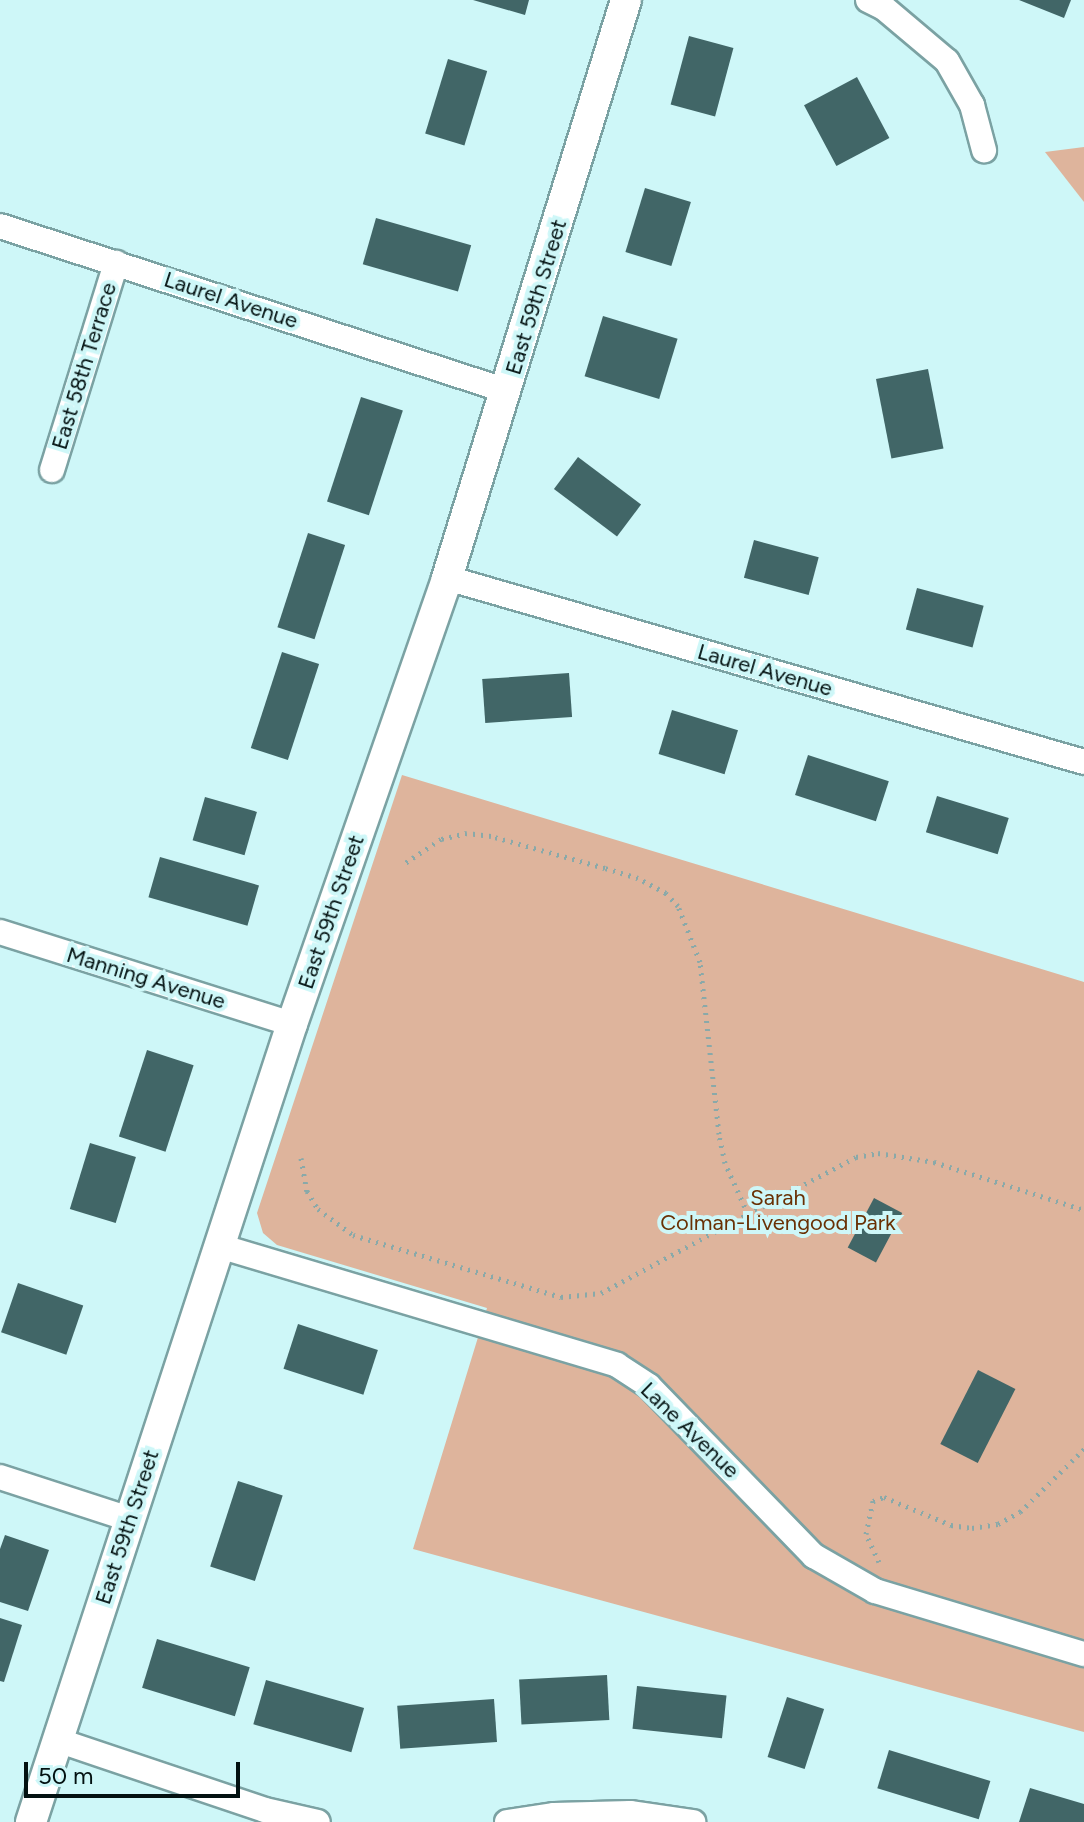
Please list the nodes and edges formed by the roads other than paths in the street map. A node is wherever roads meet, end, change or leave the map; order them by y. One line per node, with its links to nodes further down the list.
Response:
1 (626, 0): 6 (street, East 59th Street)
2 (868, 0): 3 (street)
3 (984, 150)
4 (0, 226): 5 (street, Laurel Avenue)
5 (116, 263): 6 (street, Laurel Avenue); 7 (street, East 58th Terrace)
6 (507, 391): 8 (street, East 59th Street)
7 (52, 470)
8 (447, 578): 9 (street, Laurel Avenue); 11 (street, East 59th Street)
9 (1084, 762)
10 (0, 932): 11 (street, Manning Avenue)
11 (292, 1024): 12 (street, East 59th Street)
12 (219, 1246): 14 (street, East 59th Street); 15 (street, Lane Avenue)
13 (0, 1477): 14 (street)
14 (129, 1519): 16 (street, East 59th Street)
15 (1084, 1654)
16 (57, 1740): 18 (street, East 59th Street); 19 (street)
17 (554, 1819): 20 (street); 21 (street)
18 (31, 1822)
19 (318, 1822)
20 (507, 1822)
21 (693, 1822)

